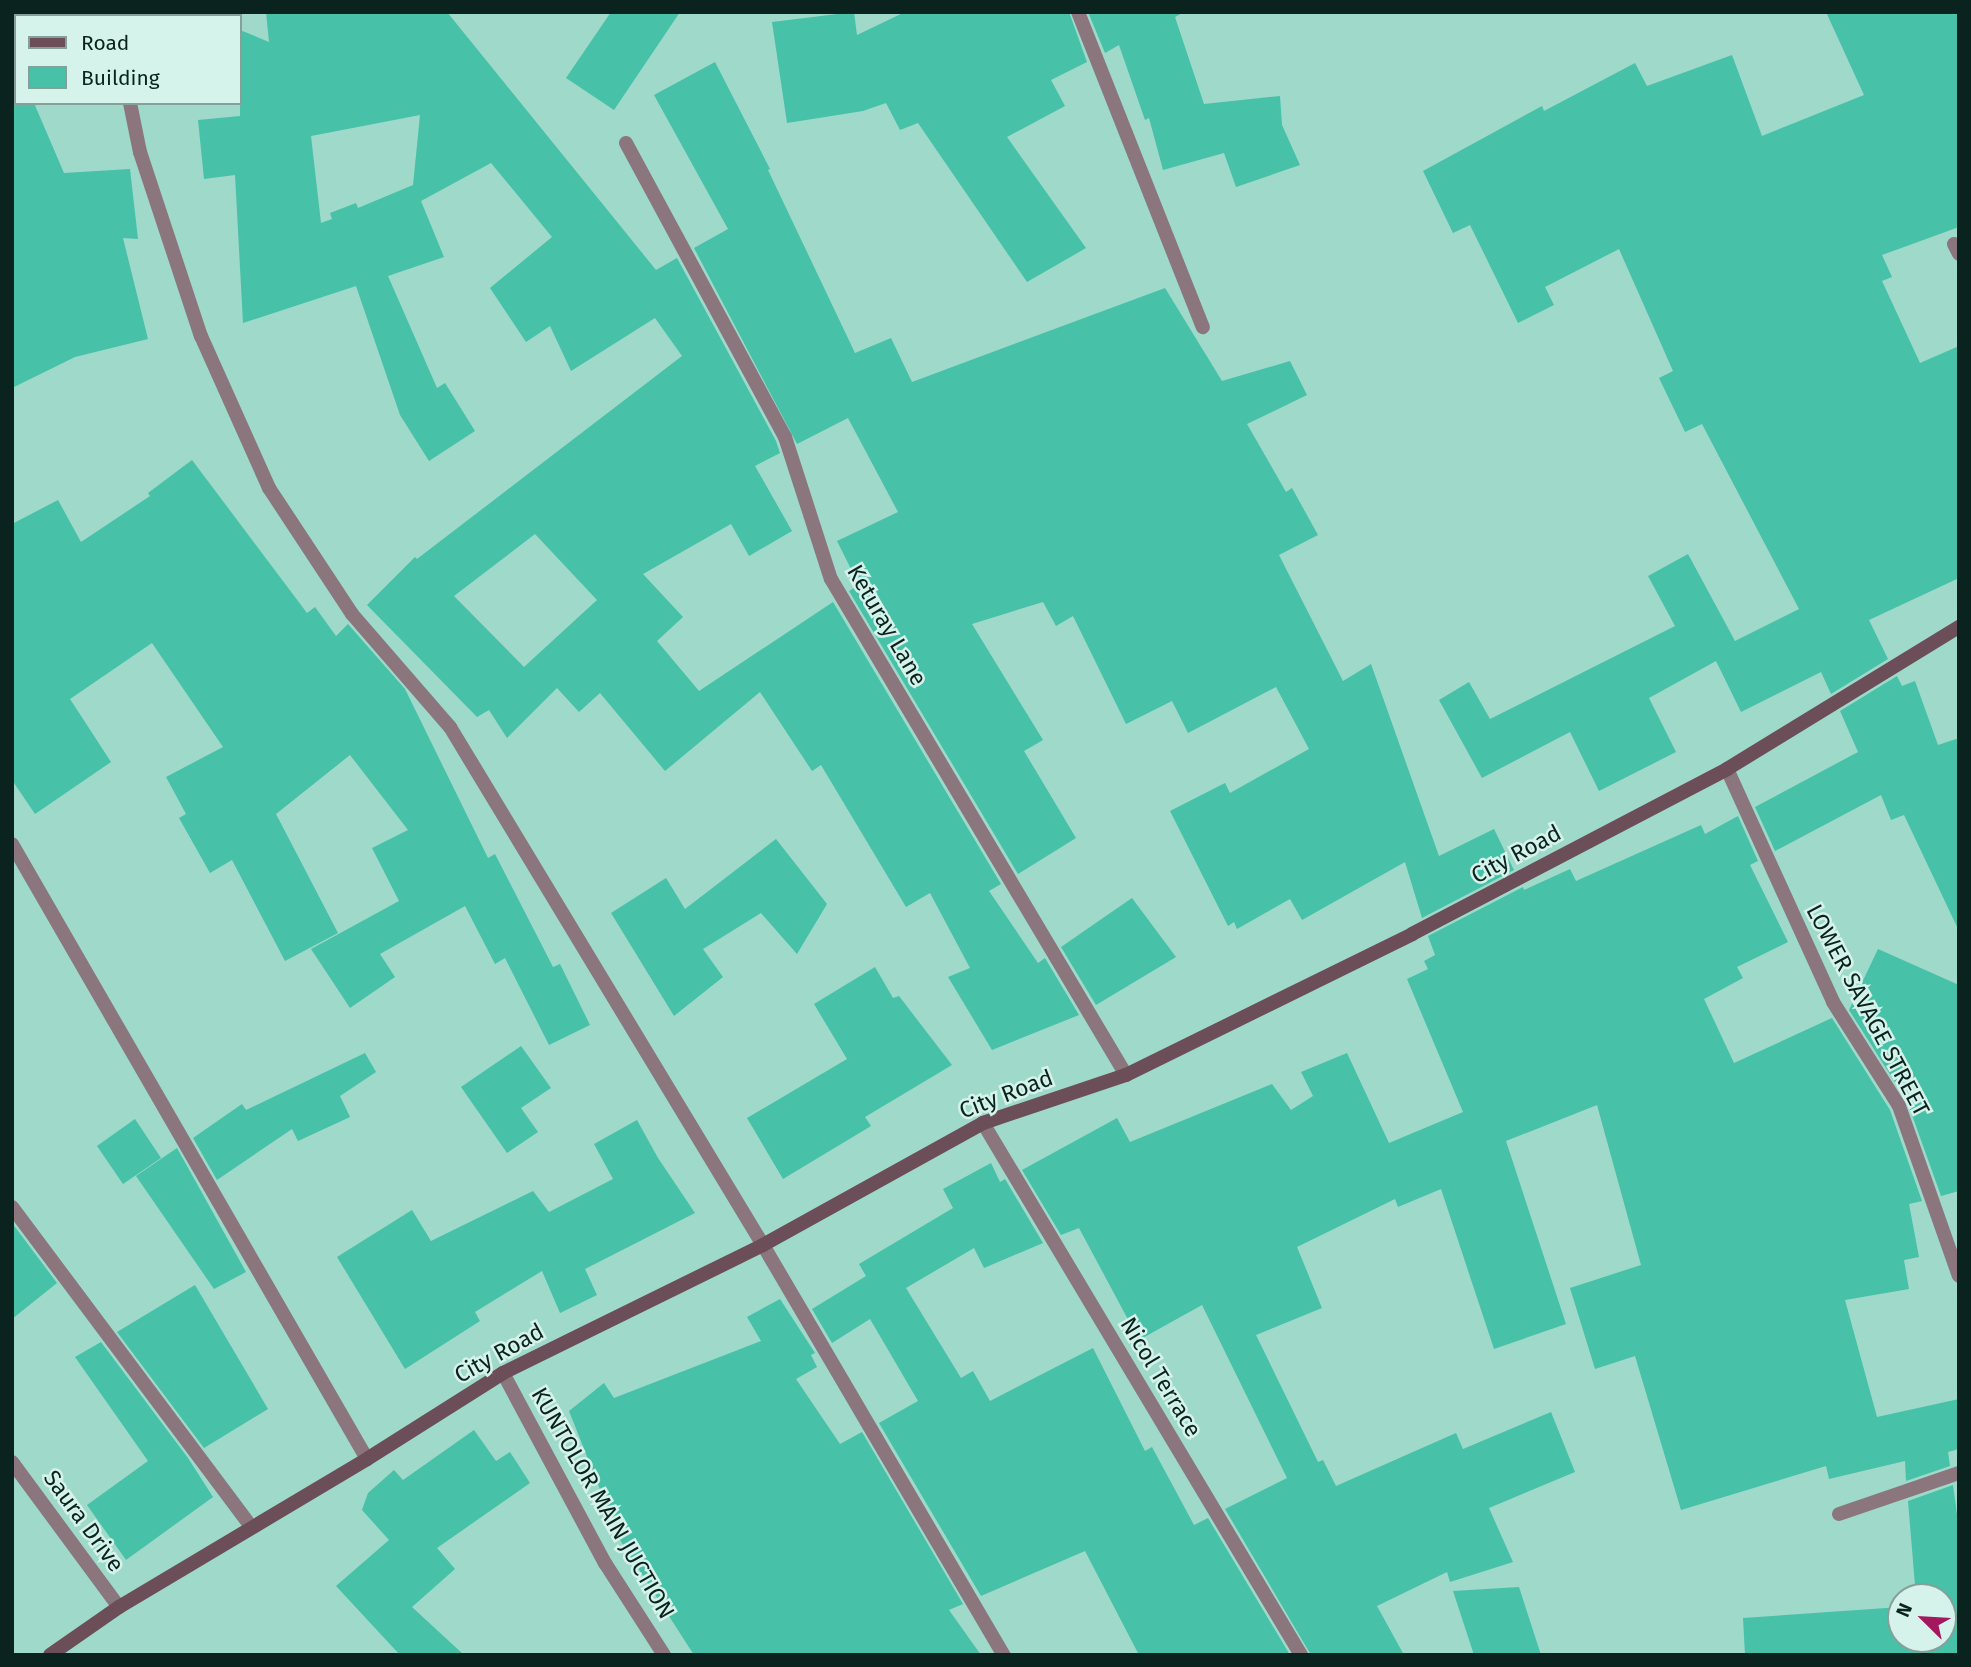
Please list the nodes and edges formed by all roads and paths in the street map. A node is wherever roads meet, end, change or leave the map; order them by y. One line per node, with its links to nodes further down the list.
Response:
1 (1078, 12): 4 (street)
2 (131, 105): 11 (street)
3 (626, 143): 8 (street, Keturay Lane)
4 (1202, 327)
5 (1959, 627): 6 (main road, City Road)
6 (1727, 769): 8 (main road, City Road); 12 (street, LOWER SAVAGE STREET)
7 (12, 844): 14 (street)
8 (1126, 1075): 9 (main road, City Road)
9 (983, 1123): 11 (main road, City Road); 23 (street, Nicol Terrace)
10 (12, 1208): 18 (street)
11 (763, 1245): 13 (main road, City Road); 22 (street)
12 (1959, 1276)
13 (503, 1373): 14 (main road, City Road); 21 (street, KUNTOLOR MAIN JUCTION)
14 (367, 1459): 18 (main road, City Road)
15 (12, 1462): 19 (street, Saura Drive)
16 (1959, 1473): 17 (street)
17 (1839, 1514)
18 (251, 1526): 19 (main road, City Road)
19 (119, 1607): 20 (main road, City Road)
20 (50, 1655)
21 (664, 1655)
22 (1004, 1655)
23 (1301, 1655)

